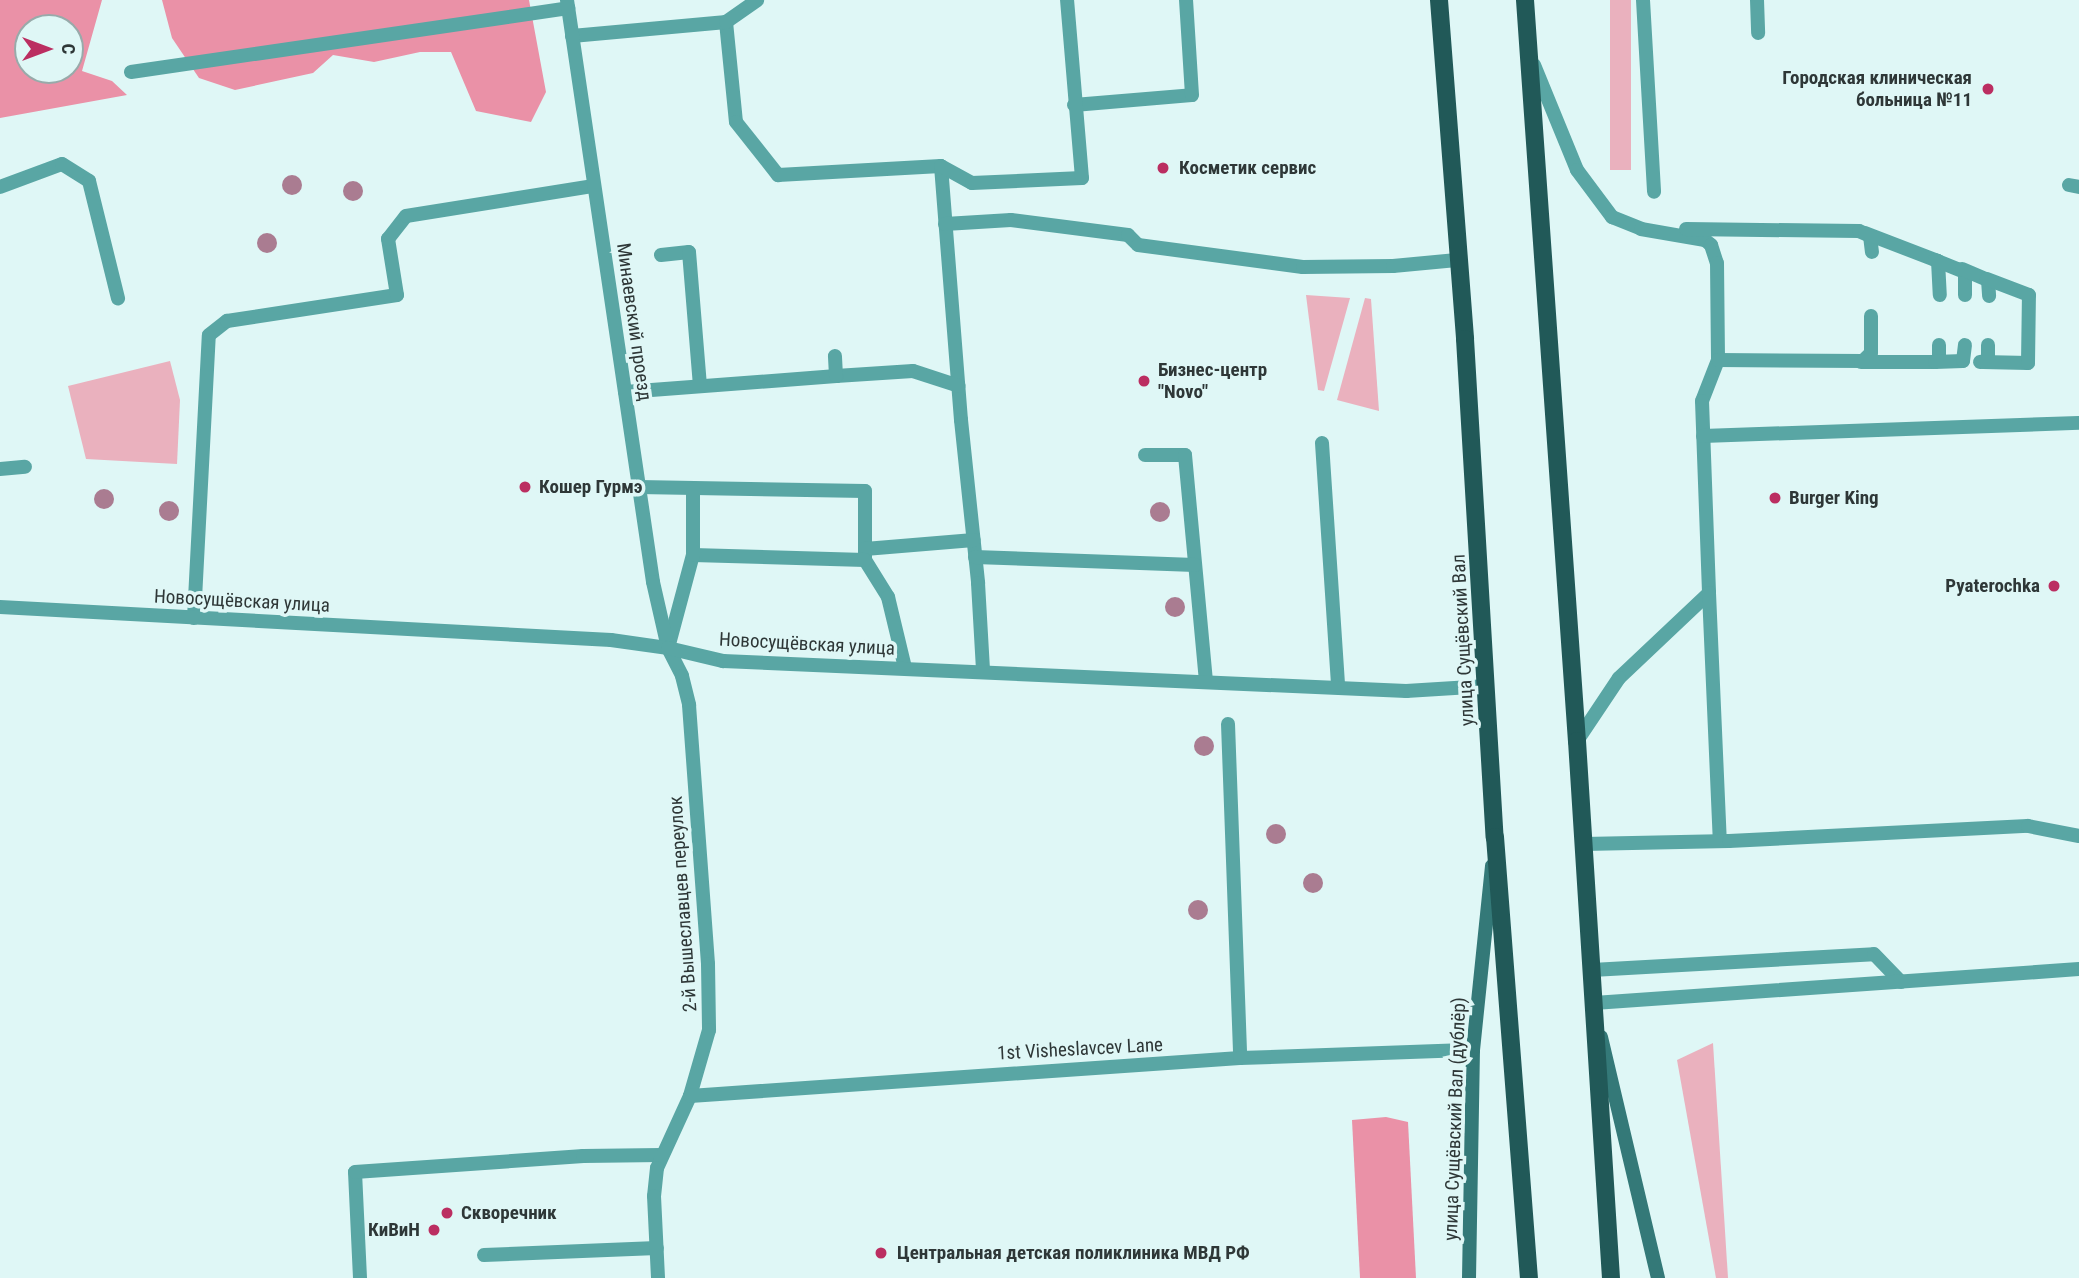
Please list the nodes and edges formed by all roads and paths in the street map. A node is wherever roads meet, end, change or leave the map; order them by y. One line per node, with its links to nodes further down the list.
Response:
1 (757, 0): 9 (street)
2 (1067, 0): 14 (street)
3 (1186, 0): 14 (street)
4 (1439, 0): 25 (main road, улица Сущёвский Вал)
5 (1525, 0): 12 (main road)
6 (1643, 0): 18 (street)
7 (1757, 0): 10 (street)
8 (568, 4): 11 (street, Минаевский проезд); 13 (street)
9 (726, 22): 11 (street); 15 (street)
10 (1758, 33)
11 (572, 36): 17 (street, Минаевский проезд)
12 (1528, 50): 20 (street); 69 (main road)
13 (131, 72)
14 (1074, 104): 15 (street)
15 (941, 166): 19 (street)
16 (0, 187): 31 (street)
17 (594, 187): 45 (street, Минаевский проезд); 61 (street)
18 (1654, 192)
19 (945, 224): 25 (street); 44 (street)
20 (1641, 229): 21 (street); 37 (street)
21 (1865, 233): 22 (street); 24 (street)
22 (1872, 252)
23 (661, 255): 43 (street)
24 (1935, 260): 26 (street); 28 (street)
25 (1457, 261): 66 (main road, улица Сущёвский Вал)
26 (1962, 269): 27 (street); 29 (street)
27 (1987, 279): 30 (street); 41 (street)
28 (1940, 295)
29 (1965, 295)
30 (1989, 296)
31 (118, 298)
32 (1871, 316): 38 (street)
33 (1939, 345): 39 (street)
34 (1965, 345): 40 (street)
35 (1988, 345): 41 (street)
36 (835, 356): 42 (street)
37 (1718, 360): 38 (street); 47 (street)
38 (1856, 362): 39 (street)
39 (1936, 362): 40 (street)
40 (1961, 362): 41 (street)
41 (1983, 362)
42 (836, 376): 43 (street); 44 (street)
43 (700, 385): 45 (street)
44 (959, 386): 54 (street)
45 (625, 392): 52 (street, Минаевский проезд)
46 (2079, 423): 47 (street)
47 (1703, 436): 59 (street)
48 (1322, 443): 67 (street)
49 (1145, 455): 58 (street)
50 (25, 467): 51 (street)
51 (0, 469)
52 (639, 487): 53 (street); 62 (street, Минаевский проезд)
53 (693, 489): 55 (street); 56 (street)
54 (974, 540): 55 (street); 57 (street)
55 (865, 554): 56 (street); 63 (street)
56 (692, 555): 62 (street)
57 (975, 557): 58 (street); 64 (street)
58 (1195, 565): 65 (street)
59 (1709, 593): 69 (street); 72 (street)
60 (0, 607): 61 (street, Новосущёвская улица)
61 (194, 618): 62 (street, Новосущёвская улица)
62 (668, 648): 63 (street, Новосущёвская улица); 80 (street, 2-й Вышеславцев переулок)
63 (905, 668): 64 (street, Новосущёвская улица)
64 (983, 671): 65 (street, Новосущёвская улица)
65 (1206, 682): 67 (street, Новосущёвская улица)
66 (1488, 686): 67 (street, Новосущёвская улица); 71 (main road, улица Сущёвский Вал)
67 (1338, 687)
68 (1228, 723): 79 (street)
69 (1577, 741): 73 (main road)
70 (2079, 836): 72 (street)
71 (1495, 837): 78 (main road, улица Сущёвский Вал (дублёр)); 87 (main road, улица Сущёвский Вал)
72 (1720, 841): 73 (street)
73 (1584, 844): 74 (main road)
74 (1592, 970): 76 (street); 77 (main road)
75 (2079, 970): 76 (street)
76 (1901, 982): 77 (street)
77 (1594, 1003): 88 (main road); 89 (main road)
78 (1473, 1050): 79 (street, 1st Visheslavcev Lane); 86 (main road, улица Сущёвский Вал (дублёр))
79 (1240, 1058): 80 (street, 1st Visheslavcev Lane)
80 (690, 1096): 81 (street, 2-й Вышеславцев переулок)
81 (661, 1155): 82 (street, 2-й Вышеславцев переулок); 84 (street)
82 (657, 1248): 83 (street); 85 (street, 2-й Вышеславцев переулок)
83 (484, 1255)
84 (360, 1278)
85 (659, 1278)
86 (1469, 1278)
87 (1529, 1278)
88 (1611, 1278)
89 (1658, 1278)

